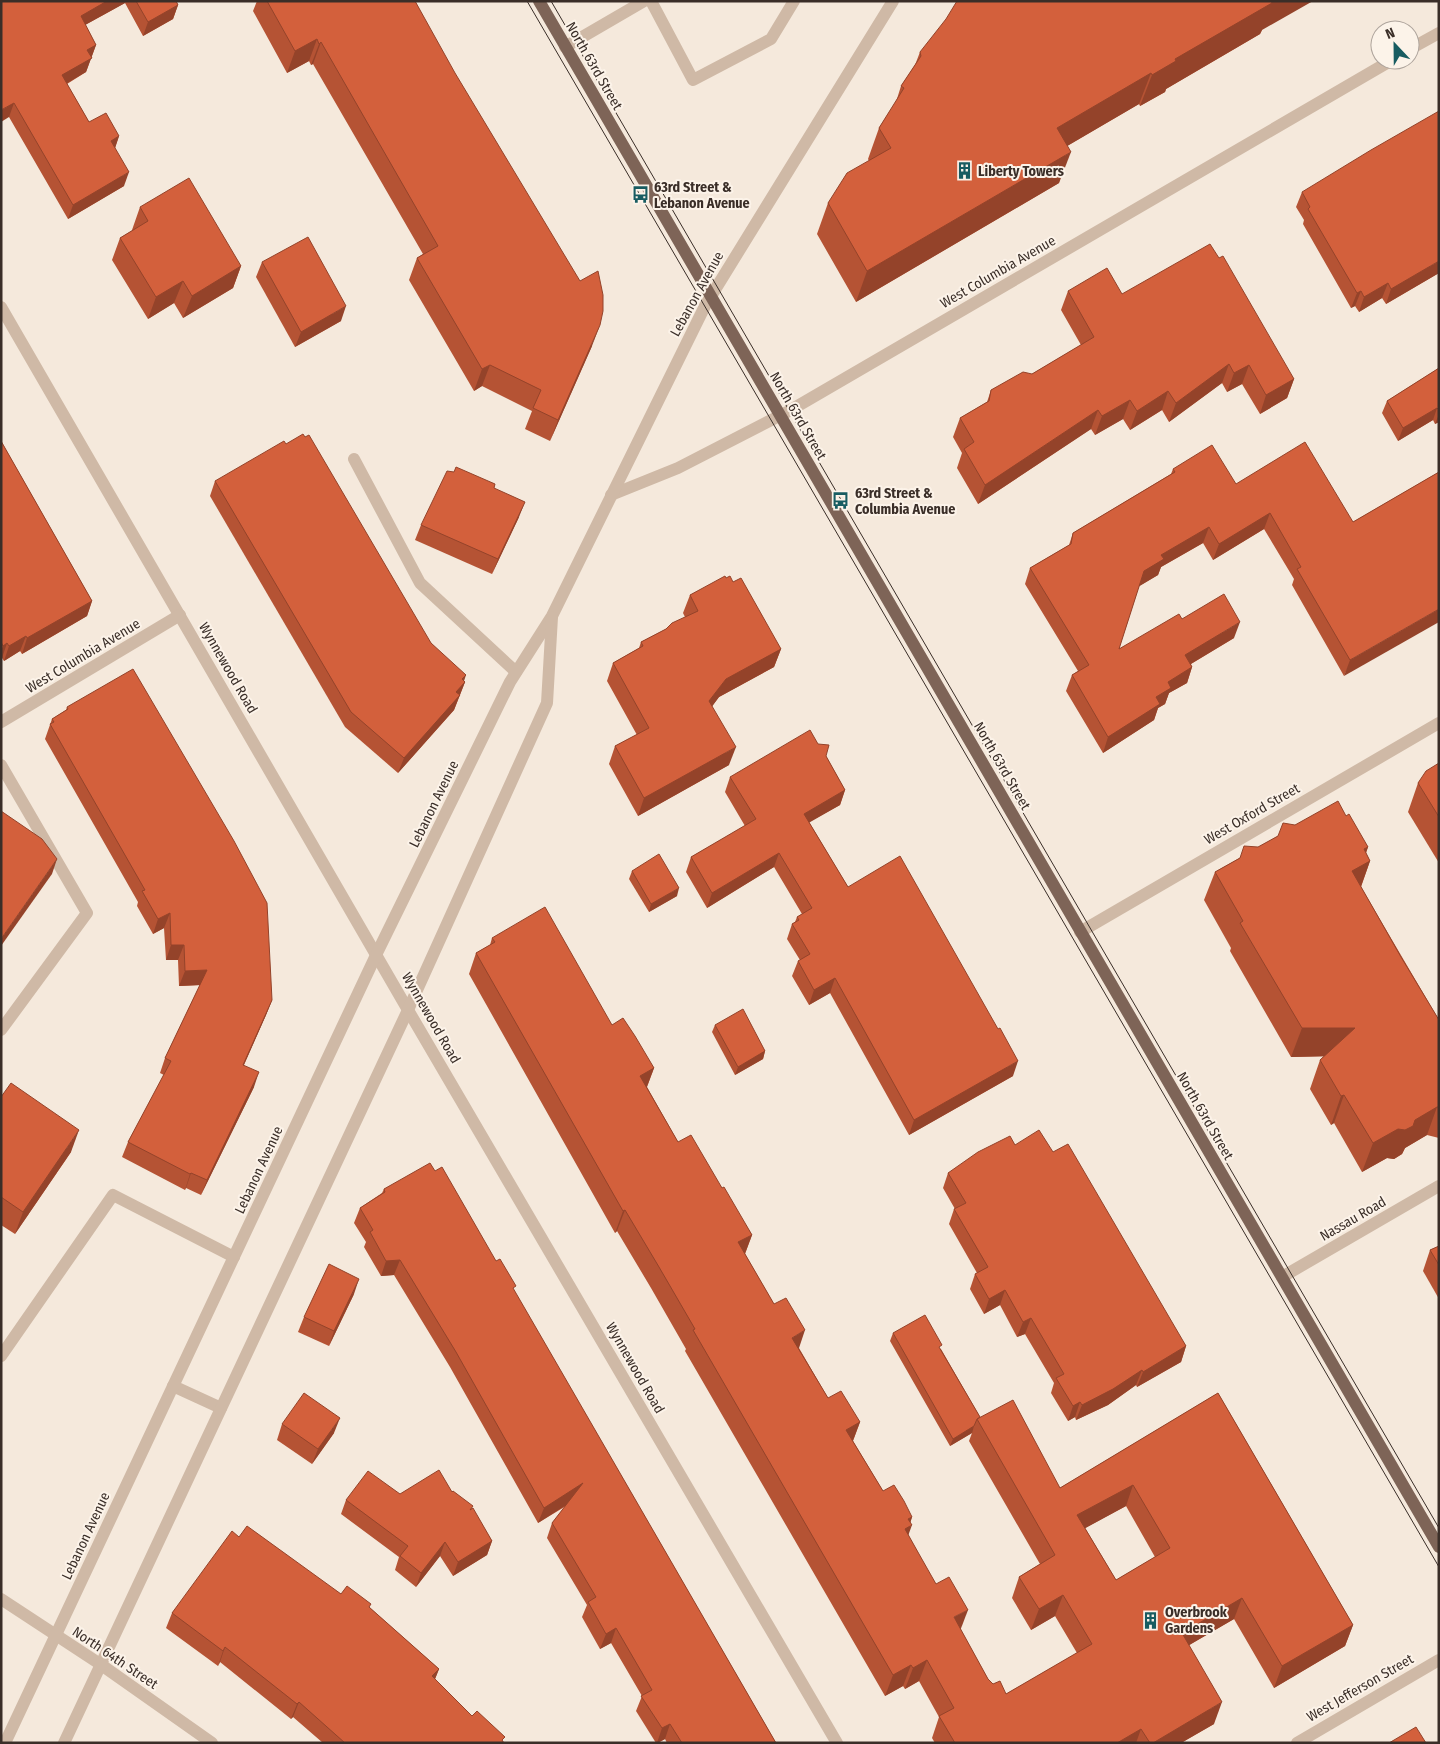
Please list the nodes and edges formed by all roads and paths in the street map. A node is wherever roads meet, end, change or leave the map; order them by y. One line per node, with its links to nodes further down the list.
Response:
1 (539, 1): 8 (main road, North 63rd Street)
2 (644, 1): 8 (street)
3 (651, 1): 4 (street)
4 (794, 1)
5 (892, 1): 10 (street, Lebanon Avenue)
6 (1439, 33): 7 (street)
7 (1420, 44)
8 (565, 47): 10 (main road, North 63rd Street)
9 (1375, 70): 12 (street, West Columbia Avenue)
10 (711, 296): 12 (main road, North 63rd Street); 14 (street, Lebanon Avenue)
11 (1, 307): 15 (street, Wynnewood Road)
12 (780, 416): 14 (street, West Columbia Avenue); 21 (main road, North 63rd Street)
13 (354, 459): 17 (street)
14 (611, 495): 16 (street, Lebanon Avenue)
15 (180, 615): 18 (street, West Columbia Avenue); 22 (street, Wynnewood Road)
16 (552, 616): 17 (street, Lebanon Avenue); 23 (street, Lebanon Avenue)
17 (516, 672): 22 (street, Lebanon Avenue)
18 (1, 722)
19 (1439, 723): 21 (street, West Oxford Street)
20 (1, 765): 24 (street)
21 (1080, 932): 27 (main road, North 63rd Street)
22 (377, 953): 23 (street, Wynnewood Road); 26 (street, Lebanon Avenue)
23 (408, 1010): 30 (street, Lebanon Avenue); 39 (street, Wynnewood Road)
24 (1, 1030)
25 (1439, 1186): 27 (street, Nassau Road)
26 (234, 1257): 28 (street); 29 (street, Lebanon Avenue)
27 (1282, 1277): 31 (main road, North 63rd Street)
28 (1, 1356)
29 (174, 1386): 30 (street); 33 (street, Lebanon Avenue)
30 (221, 1408): 35 (street, Lebanon Avenue)
31 (1439, 1547)
32 (1, 1599): 33 (street, North 64th Street)
33 (56, 1637): 35 (street, North 64th Street); 36 (street, Lebanon Avenue)
34 (1439, 1660): 40 (street, West Jefferson Street)
35 (100, 1664): 37 (street, Lebanon Avenue); 38 (street, North 64th Street)
36 (5, 1743)
37 (64, 1743)
38 (212, 1743)
39 (837, 1743)
40 (1296, 1743)

